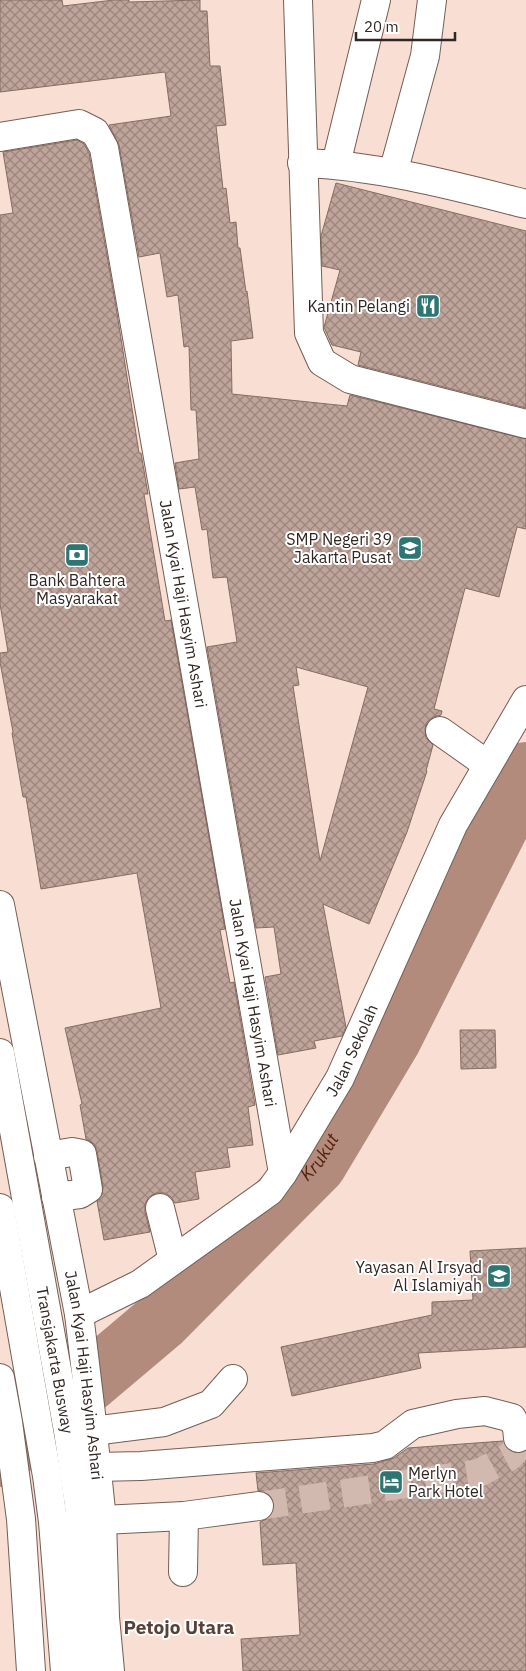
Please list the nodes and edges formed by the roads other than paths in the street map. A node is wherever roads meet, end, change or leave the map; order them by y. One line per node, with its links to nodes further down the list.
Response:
1 (298, 0): 5 (main road)
2 (376, 0): 6 (main road)
3 (432, 0): 7 (main road)
4 (0, 137): 15 (main road, Jalan Kyai Haji Hasyim Ashari)
5 (302, 163): 6 (main road); 9 (main road)
6 (336, 164): 7 (main road)
7 (393, 173): 8 (main road)
8 (526, 204)
9 (526, 424)
10 (526, 700): 12 (main road, Jalan Sekolah)
11 (440, 731): 12 (main road)
12 (488, 766): 15 (main road, Jalan Sekolah)
13 (0, 905): 19 (main road, Jalan Kyai Haji Hasyim Ashari)
14 (0, 1053): 22 (main road, Transjakarta Busway)
15 (283, 1173): 18 (main road, Jalan Sekolah)
16 (0, 1208): 30 (main road, Transjakarta Busway)
17 (160, 1208): 18 (main road)
18 (173, 1260): 19 (main road, Jalan Sekolah)
19 (78, 1314): 22 (main road, Jalan Kyai Haji Hasyim Ashari)
20 (233, 1379): 22 (main road)
21 (0, 1383): 29 (main road)
22 (84, 1425): 24 (main road, Jalan Kyai Haji Hasyim Ashari); 31 (main road, Transjakarta Busway)
23 (518, 1438): 24 (main road)
24 (96, 1467): 27 (main road, Jalan Kyai Haji Hasyim Ashari)
25 (259, 1506): 26 (main road)
26 (184, 1516): 27 (main road); 28 (main road)
27 (102, 1520): 32 (main road, Jalan Kyai Haji Hasyim Ashari)
28 (183, 1572)
29 (31, 1671)
30 (66, 1671)
31 (90, 1671)
32 (110, 1671)

